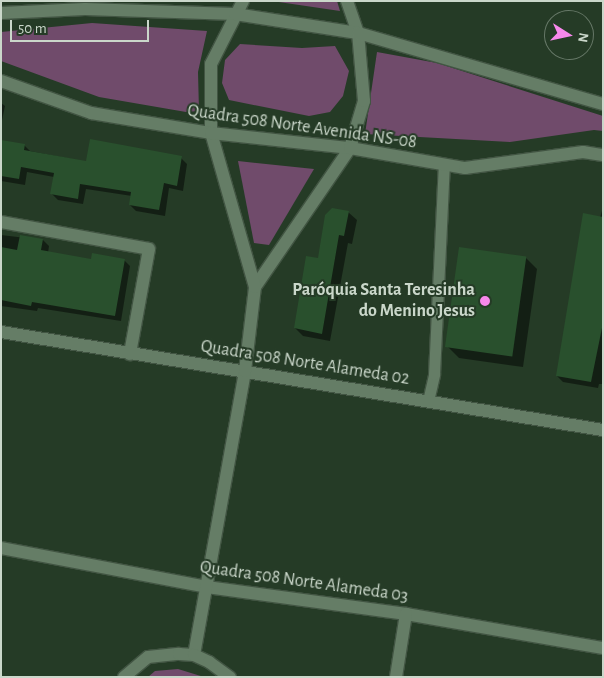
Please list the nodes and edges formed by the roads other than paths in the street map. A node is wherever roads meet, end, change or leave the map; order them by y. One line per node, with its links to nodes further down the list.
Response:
1 (243, 1): 4 (street)
2 (347, 1): 5 (street)
3 (1, 13): 4 (street)
4 (235, 14): 5 (street); 8 (street)
5 (358, 33): 7 (street); 9 (street)
6 (1, 81): 8 (street, Quadra 508 Norte Avenida NS-08)
7 (603, 104)
8 (210, 133): 9 (street, Quadra 508 Norte Avenida NS-08); 13 (street)
9 (350, 148): 11 (street, Quadra 508 Norte Avenida NS-08); 13 (street)
10 (603, 155): 11 (street, Quadra 508 Norte Avenida NS-08)
11 (444, 165): 17 (lane)
12 (1, 222): 15 (street)
13 (255, 287): 16 (street)
14 (1, 332): 15 (street, Quadra 508 Norte Alameda 02)
15 (130, 354): 16 (street, Quadra 508 Norte Alameda 02)
16 (245, 371): 17 (street, Quadra 508 Norte Alameda 02); 20 (street)
17 (428, 401): 18 (street, Quadra 508 Norte Alameda 02)
18 (603, 430)
19 (1, 548): 20 (street, Quadra 508 Norte Alameda 03)
20 (207, 587): 21 (street, Quadra 508 Norte Alameda 03); 23 (street)
21 (406, 614): 22 (street, Quadra 508 Norte Alameda 03); 26 (street)
22 (603, 648)
23 (194, 655): 24 (street); 25 (street)
24 (124, 677)
25 (230, 677)
26 (396, 677)

